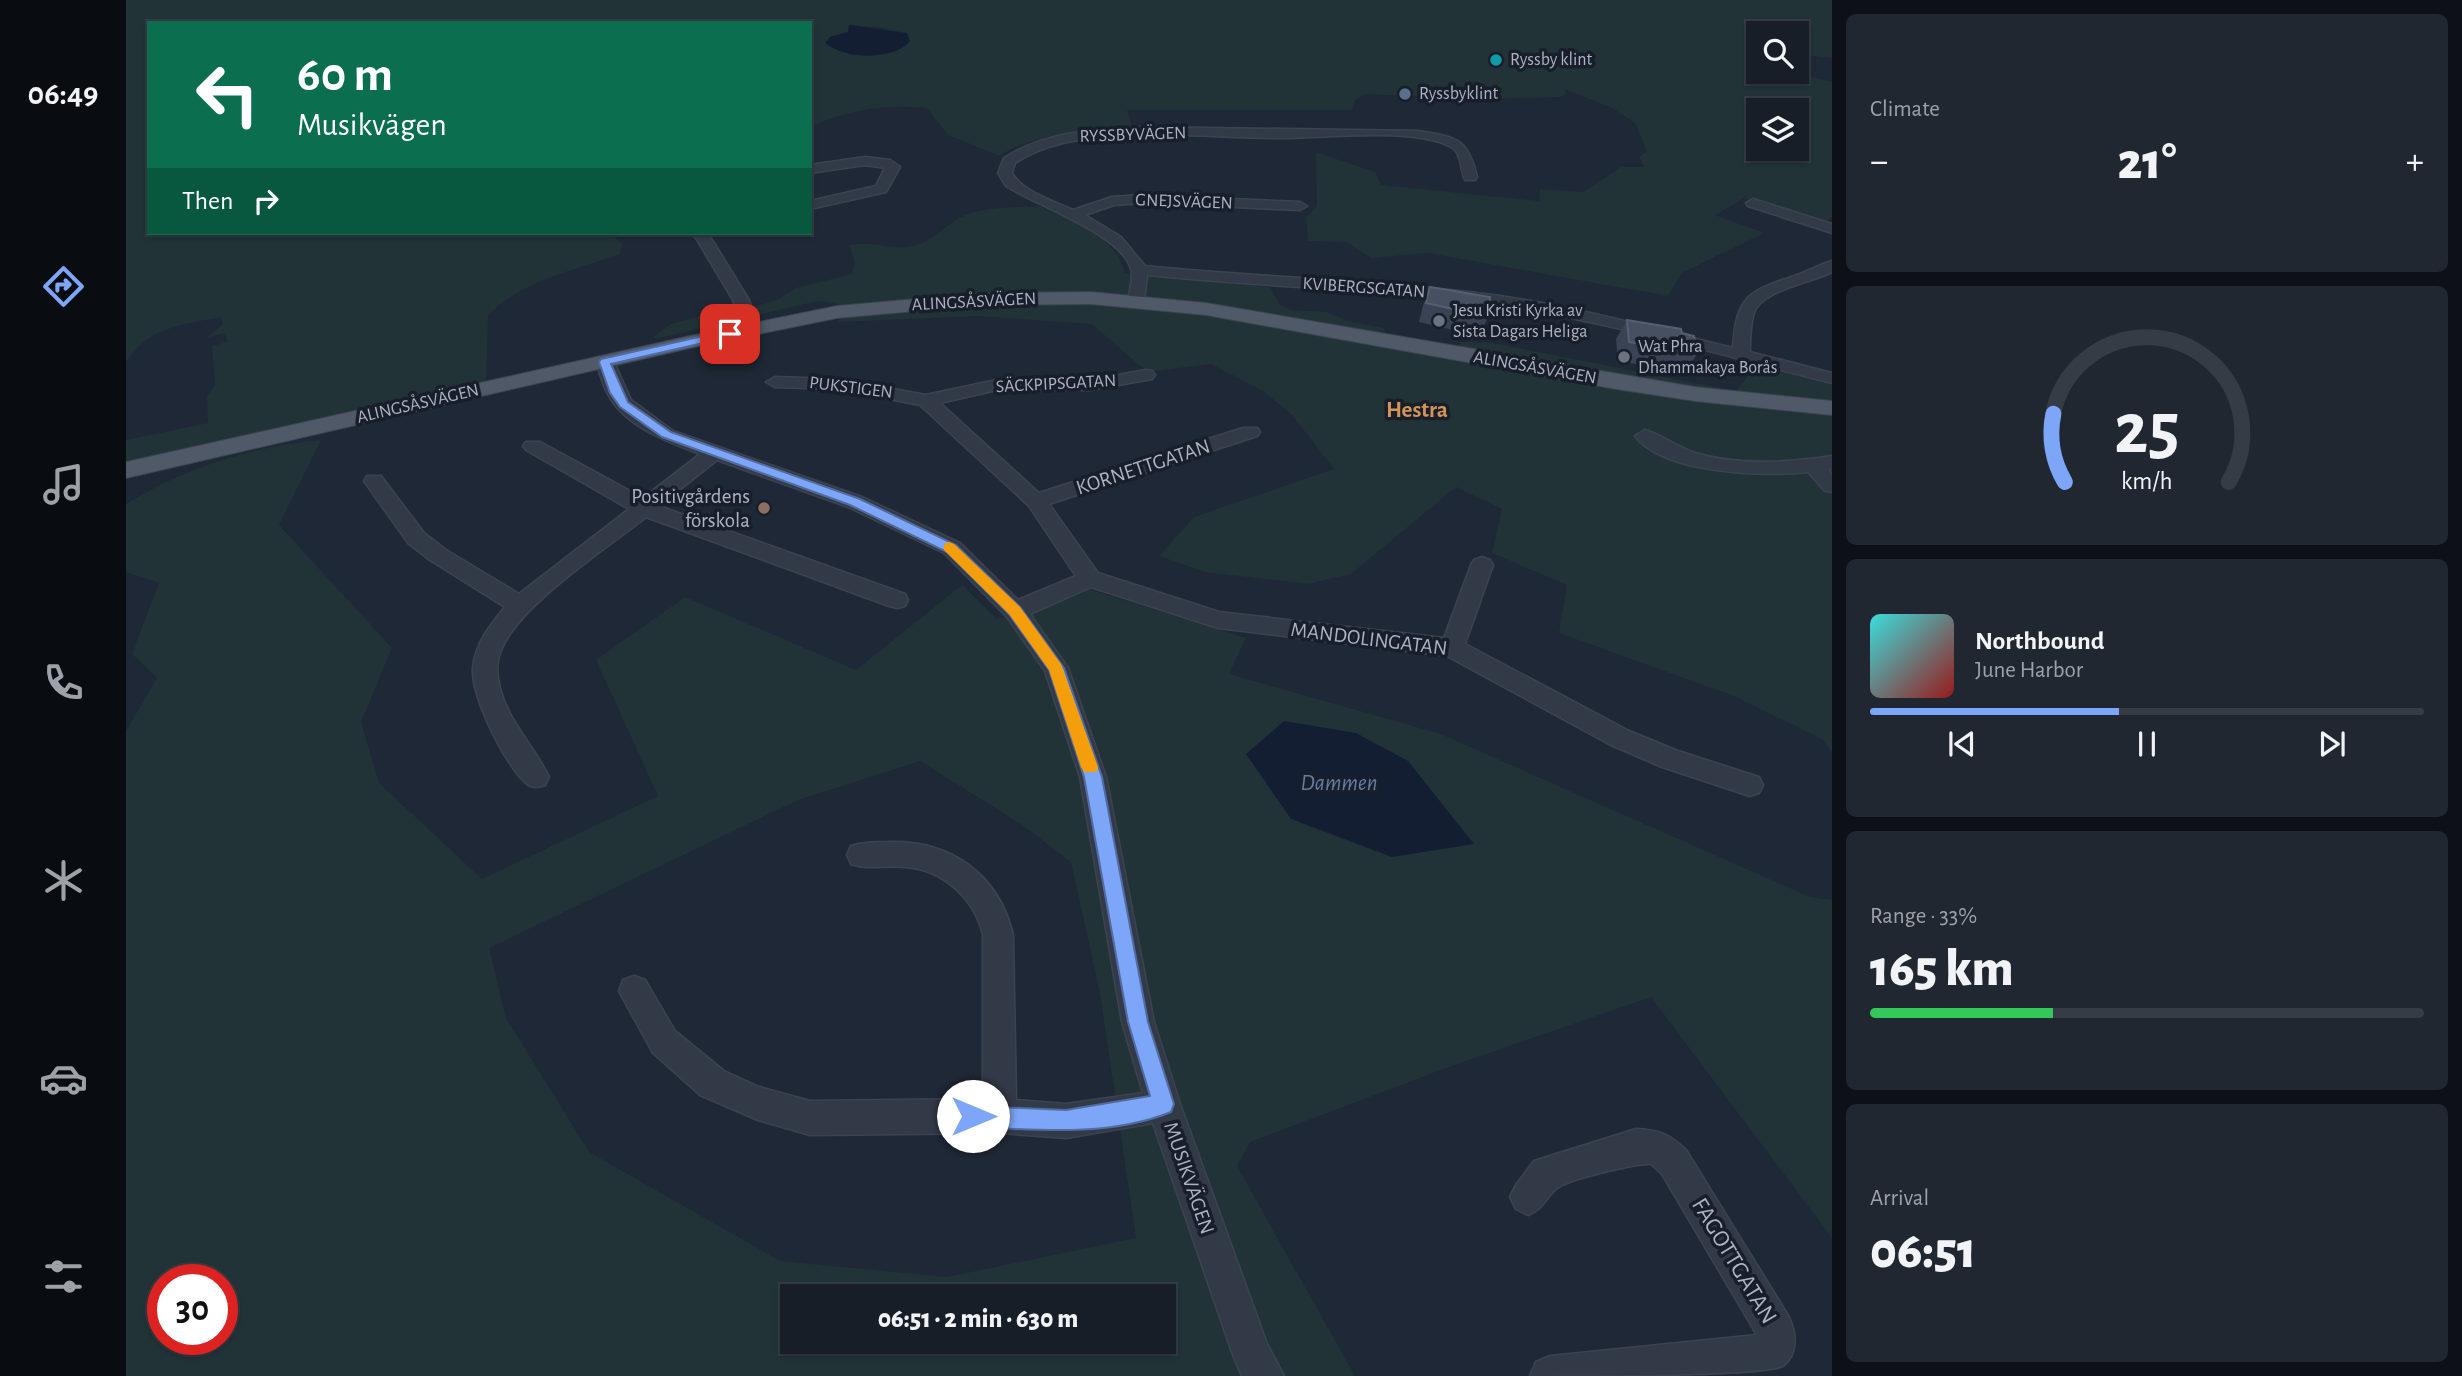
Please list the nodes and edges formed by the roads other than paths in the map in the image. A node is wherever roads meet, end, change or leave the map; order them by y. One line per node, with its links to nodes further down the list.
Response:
1 (812, 169): 4 (street)
2 (1471, 177): 6 (street, RYSSBYVÄGEN)
3 (1753, 203): 7 (street)
4 (812, 205)
5 (1300, 206): 6 (street, GNEJSVÄGEN)
6 (1071, 215): 10 (street, RYSSBYVÄGEN)
7 (1832, 229)
8 (703, 235): 12 (street)
9 (1832, 266): 13 (street)
10 (1140, 271): 11 (street); 13 (street, KVIBERGSGATAN)
11 (1136, 301): 12 (main road, ALINGSÅSVÄGEN); 19 (main road, ALINGSÅSVÄGEN)
12 (750, 330): 14 (main road, ALINGSÅSVÄGEN)
13 (1741, 355): 16 (street, KVIBERGSGATAN)
14 (605, 362): 23 (street, MUSIKVÄGEN); 25 (main road, ALINGSÅSVÄGEN)
15 (1146, 375): 18 (street, SÄCKPIPSGATAN)
16 (1832, 378)
17 (775, 382): 18 (street, PUKSTIGEN)
18 (926, 401): 28 (street)
19 (1832, 408)
20 (1250, 432): 28 (street, KORNETTGATAN)
21 (1644, 436): 24 (street)
22 (533, 446): 29 (street)
23 (715, 453): 29 (street); 34 (street, MUSIKVÄGEN)
24 (1823, 464): 27 (street)
25 (126, 470)
26 (374, 481): 33 (street)
27 (1832, 486)
28 (1036, 501): 31 (street)
29 (646, 509): 32 (street); 33 (street)
30 (1482, 565): 35 (street)
31 (1090, 579): 34 (street); 35 (street, MANDOLINGATAN)
32 (897, 600)
33 (520, 605): 36 (street)
34 (1014, 611): 40 (street, MUSIKVÄGEN)
35 (1452, 648): 37 (street, MANDOLINGATAN)
36 (536, 777)
37 (1750, 785)
38 (861, 855): 41 (street)
39 (634, 991): 41 (street)
40 (1163, 1104): 41 (street); 43 (street, MUSIKVÄGEN)
41 (1000, 1116)
42 (1528, 1197): 44 (street, FAGOTTGATAN)
43 (1264, 1376)
44 (1550, 1376)

